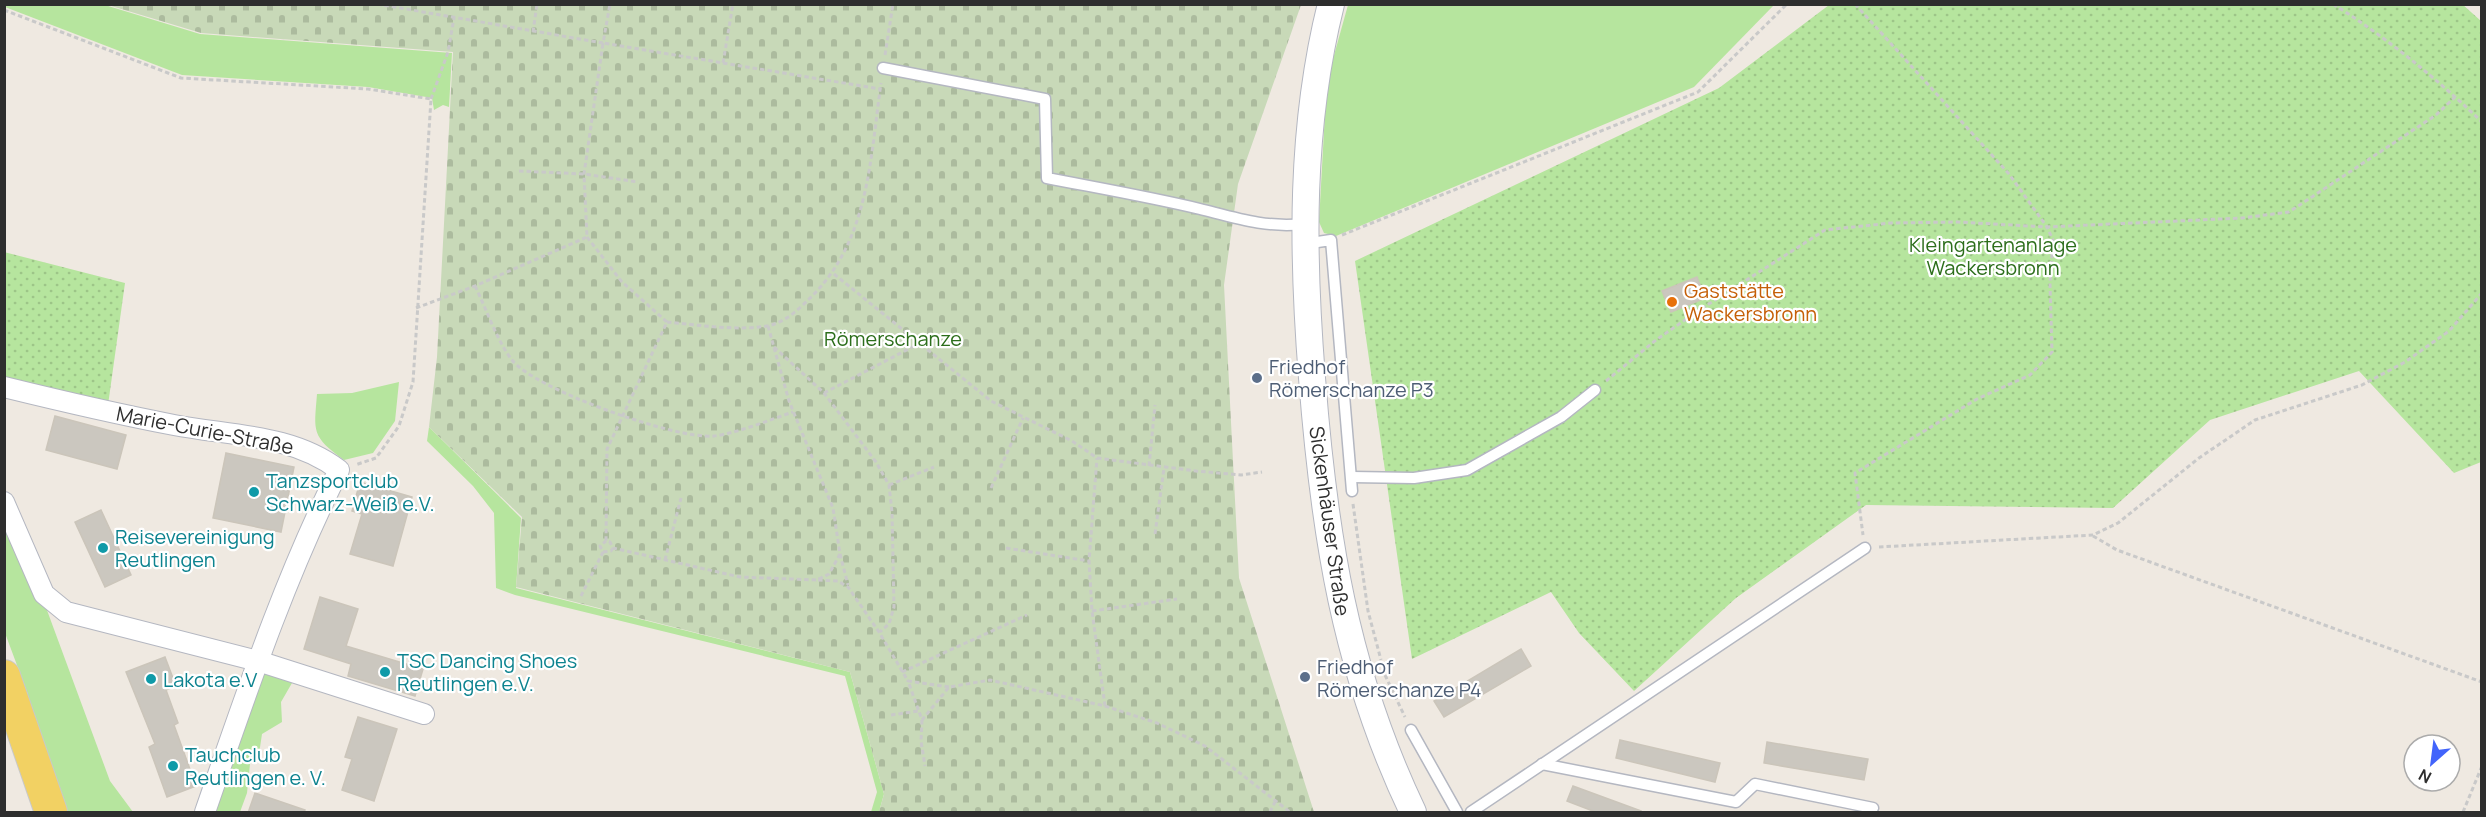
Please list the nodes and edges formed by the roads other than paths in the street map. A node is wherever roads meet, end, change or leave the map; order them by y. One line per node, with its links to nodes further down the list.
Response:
1 (1331, 4): 3 (street, Sickenhäuser Straße)
2 (884, 68): 3 (lane)
3 (1303, 234): 6 (lane); 18 (street, Sickenhäuser Straße)
4 (4, 387): 10 (street, Marie-Curie-Straße)
5 (1595, 390): 6 (lane)
6 (1352, 477): 7 (lane)
7 (1352, 491)
8 (4, 502): 10 (street)
9 (1864, 548): 14 (lane)
10 (258, 661): 12 (street); 17 (street)
11 (4, 676): 16 (main road)
12 (424, 714)
13 (1411, 730): 19 (lane)
14 (1542, 764): 15 (lane); 20 (lane)
15 (1873, 808)
16 (51, 813)
17 (205, 813)
18 (1413, 813)
19 (1457, 813)
20 (1471, 813)

